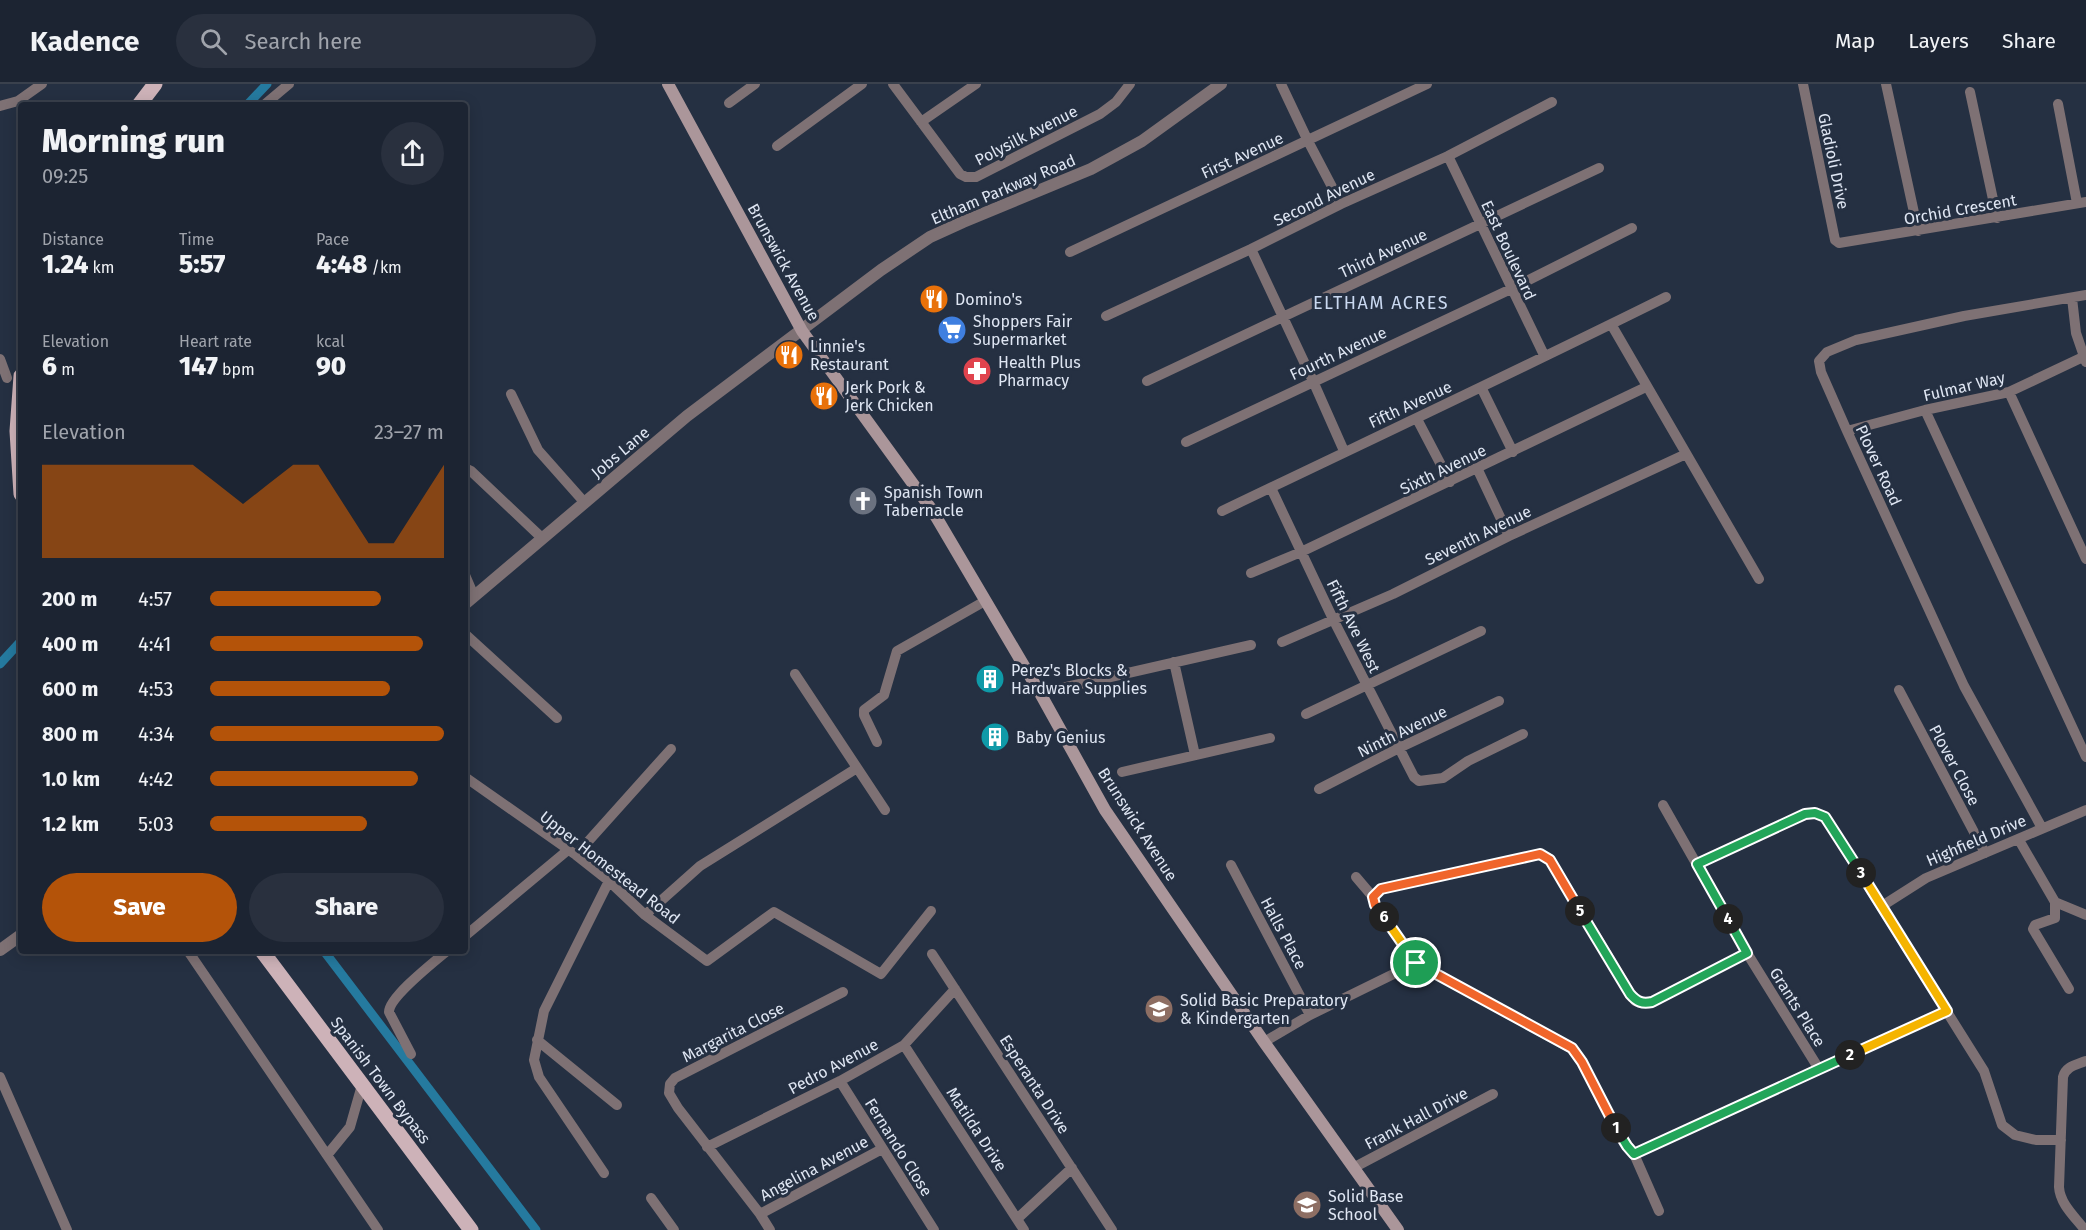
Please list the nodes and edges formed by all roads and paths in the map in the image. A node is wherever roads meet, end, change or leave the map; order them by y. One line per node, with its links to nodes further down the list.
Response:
1 (42, 84): 21 (street)
2 (155, 84): 16 (main road)
3 (289, 84): 17 (street)
4 (668, 84): 43 (main road, Brunswick Avenue)
5 (755, 84): 19 (street)
6 (862, 84): 24 (street)
7 (893, 84): 22 (street)
8 (976, 84): 22 (street)
9 (1130, 84): 22 (street, Polysilk Avenue)
10 (1221, 84): 43 (street, Eltham Parkway Road)
11 (1281, 84): 23 (street)
12 (1426, 84): 23 (street, First Avenue)
13 (1803, 84): 33 (street, Gladioli Drive)
14 (1886, 84): 32 (street)
15 (1970, 92): 29 (street)
16 (141, 102)
17 (268, 102)
18 (1552, 102): 25 (street, Second Avenue)
19 (729, 103)
20 (2058, 104): 27 (street)
21 (0, 106)
22 (921, 122)
23 (1308, 141): 28 (street); 35 (street, First Avenue)
24 (777, 146)
25 (1448, 156): 28 (street, Second Avenue); 30 (street, East Boulevard)
26 (1599, 168): 30 (street, Third Avenue)
27 (2082, 203): 29 (street, Orchid Crescent)
28 (1341, 204): 34 (street, Second Avenue)
29 (1997, 218): 32 (street, Orchid Crescent)
30 (1481, 224): 36 (street, East Boulevard); 41 (street, Third Avenue)
31 (1632, 228): 36 (street, Fourth Avenue)
32 (1918, 231): 33 (street, Orchid Crescent)
33 (1839, 243)
34 (1251, 249): 40 (street, Second Avenue); 41 (street)
35 (1070, 252)
36 (1511, 289): 44 (street, East Boulevard); 49 (street, Fourth Avenue)
37 (2086, 295): 39 (street, Plover Road)
38 (1666, 297): 42 (street, Fifth Avenue)
39 (2072, 298): 46 (street); 56 (street, Plover Road)
40 (1106, 315)
41 (1282, 317): 48 (street, Third Avenue); 49 (street)
42 (1611, 324): 44 (street, Fifth Avenue); 51 (street)
43 (802, 331): 66 (street, Jobs Lane); 75 (main road, Brunswick Avenue)
44 (1544, 356): 50 (street, Fifth Avenue)
45 (0, 359): 47 (street)
46 (2085, 360): 52 (street, Fulmar Way)
47 (14, 377): 61 (main road)
48 (1147, 381)
49 (1313, 381): 57 (street, Fourth Avenue); 58 (street)
50 (1481, 387): 55 (street, Fifth Avenue); 59 (street)
51 (1646, 387): 59 (street, Sixth Avenue); 60 (street)
52 (2010, 392): 54 (street, Fulmar Way); 71 (street)
53 (511, 394): 66 (street)
54 (1925, 410): 56 (street, Fulmar Way); 95 (street)
55 (1417, 418): 58 (street, Fifth Avenue); 64 (street)
56 (1847, 431): 103 (street, Plover Road)
57 (1186, 442)
58 (1344, 452): 65 (street, Fifth Avenue)
59 (1513, 452): 62 (street, Sixth Avenue)
60 (1686, 454): 68 (street, Seventh Avenue); 73 (street)
61 (18, 456)
62 (1477, 468): 64 (street, Sixth Avenue); 68 (street)
63 (468, 470): 69 (street)
64 (1450, 482): 70 (street, Sixth Avenue)
65 (1271, 488): 67 (street, Fifth Avenue); 70 (street, Fifth Ave West)
66 (585, 503): 69 (street, Jobs Lane)
67 (1222, 511)
68 (1509, 536): 76 (street, Seventh Avenue)
69 (542, 538): 74 (street, Jobs Lane)
70 (1301, 552): 72 (street, Sixth Avenue); 76 (street, Fifth Ave West)
71 (2086, 559)
72 (1251, 573)
73 (1760, 579)
74 (469, 600)
75 (986, 600): 85 (main road, Brunswick Avenue); 91 (street)
76 (1334, 621): 79 (street, Seventh Avenue); 83 (street, Fifth Ave West)
77 (1481, 631): 83 (street)
78 (468, 637): 88 (street)
79 (1282, 642)
80 (1251, 645): 81 (street)
81 (1174, 662): 85 (street); 94 (street)
82 (795, 674): 96 (street)
83 (1367, 685): 87 (street); 92 (street, Fifth Ave West)
84 (1899, 690): 106 (street, Plover Close)
85 (1040, 693): 132 (main road, Brunswick Avenue)
86 (1499, 701): 92 (street, Ninth Avenue)
87 (1306, 714)
88 (557, 718)
89 (1523, 734): 92 (street, Fifth Ave West)
90 (1270, 738): 94 (street)
91 (877, 742)
92 (1399, 748): 99 (street, Ninth Avenue)
93 (671, 749): 105 (street)
94 (1195, 755): 97 (street)
95 (2086, 757)
96 (857, 768): 101 (street); 115 (street)
97 (1122, 772)
98 (468, 779): 105 (street, Upper Homestead Road)
99 (1319, 789)
100 (1664, 805): 107 (street, Grants Place)
101 (885, 810)
102 (2086, 810): 103 (street, Highfield Drive)
103 (2042, 828): 104 (street, Highfield Drive)
104 (2019, 840): 106 (street, Highfield Drive); 112 (street)
105 (572, 853): 110 (street, Upper Homestead Road); 117 (street)
106 (1985, 853): 113 (street, Highfield Drive)
107 (1697, 864): 113 (street); 120 (street, Grants Place)
108 (1231, 865): 130 (street, Halls Place)
109 (1356, 877): 111 (street)
110 (609, 882): 115 (street, Upper Homestead Road); 131 (street)
111 (1373, 897): 120 (street); 125 (street)
112 (2055, 902): 116 (street); 127 (street)
113 (1882, 906): 129 (street)
114 (932, 911): 115 (street, Upper Homestead Road)
115 (645, 915)
116 (2086, 915)
117 (468, 934)
118 (18, 937): 119 (street)
119 (0, 950)
120 (1747, 953): 136 (street, Grants Place)
121 (190, 954): 145 (street)
122 (264, 954): 139 (main road, Spanish Town Bypass)
123 (443, 954): 134 (street)
124 (932, 954): 126 (street, Esperanta Drive)
125 (1416, 963): 130 (street); 146 (street)
126 (955, 989): 133 (street, Pedro Avenue); 147 (street, Esperanta Drive)
127 (2069, 989)
128 (843, 992): 143 (street, Margarita Close)
129 (1947, 1011): 136 (street); 142 (street)
130 (1310, 1015): 132 (street)
131 (537, 1040): 141 (street); 149 (street)
132 (1264, 1042): 148 (main road, Brunswick Avenue)
133 (904, 1045): 138 (street, Pedro Avenue); 153 (street, Matilda Drive)
134 (411, 1054)
135 (2086, 1061): 142 (street)
136 (1819, 1069): 146 (street)
137 (0, 1077): 154 (street)
138 (840, 1081): 143 (street, Pedro Avenue); 144 (street, Fernando Close)
139 (362, 1085): 145 (street); 156 (main road, Spanish Town Bypass)
140 (1493, 1094): 148 (street, Frank Hall Drive)
141 (617, 1105)
142 (2061, 1140): 163 (street)
143 (707, 1147): 152 (street, Margarita Close)
144 (882, 1149): 152 (street, Angelina Avenue); 159 (street, Fernando Close)
145 (327, 1154): 155 (street)
146 (1634, 1154): 151 (street)
147 (1072, 1168): 153 (street); 161 (street, Esperanta Drive)
148 (1353, 1168): 162 (main road, Brunswick Avenue)
149 (604, 1173)
150 (651, 1198): 157 (street)
151 (1659, 1211)
152 (760, 1214): 158 (street, Margarita Close)
153 (1017, 1219): 160 (street, Matilda Drive)
154 (67, 1230)
155 (378, 1230)
156 (471, 1230)
157 (674, 1230)
158 (770, 1230)
159 (934, 1230)
160 (1024, 1230)
161 (1112, 1230)
162 (1398, 1230)
163 (2085, 1230)

